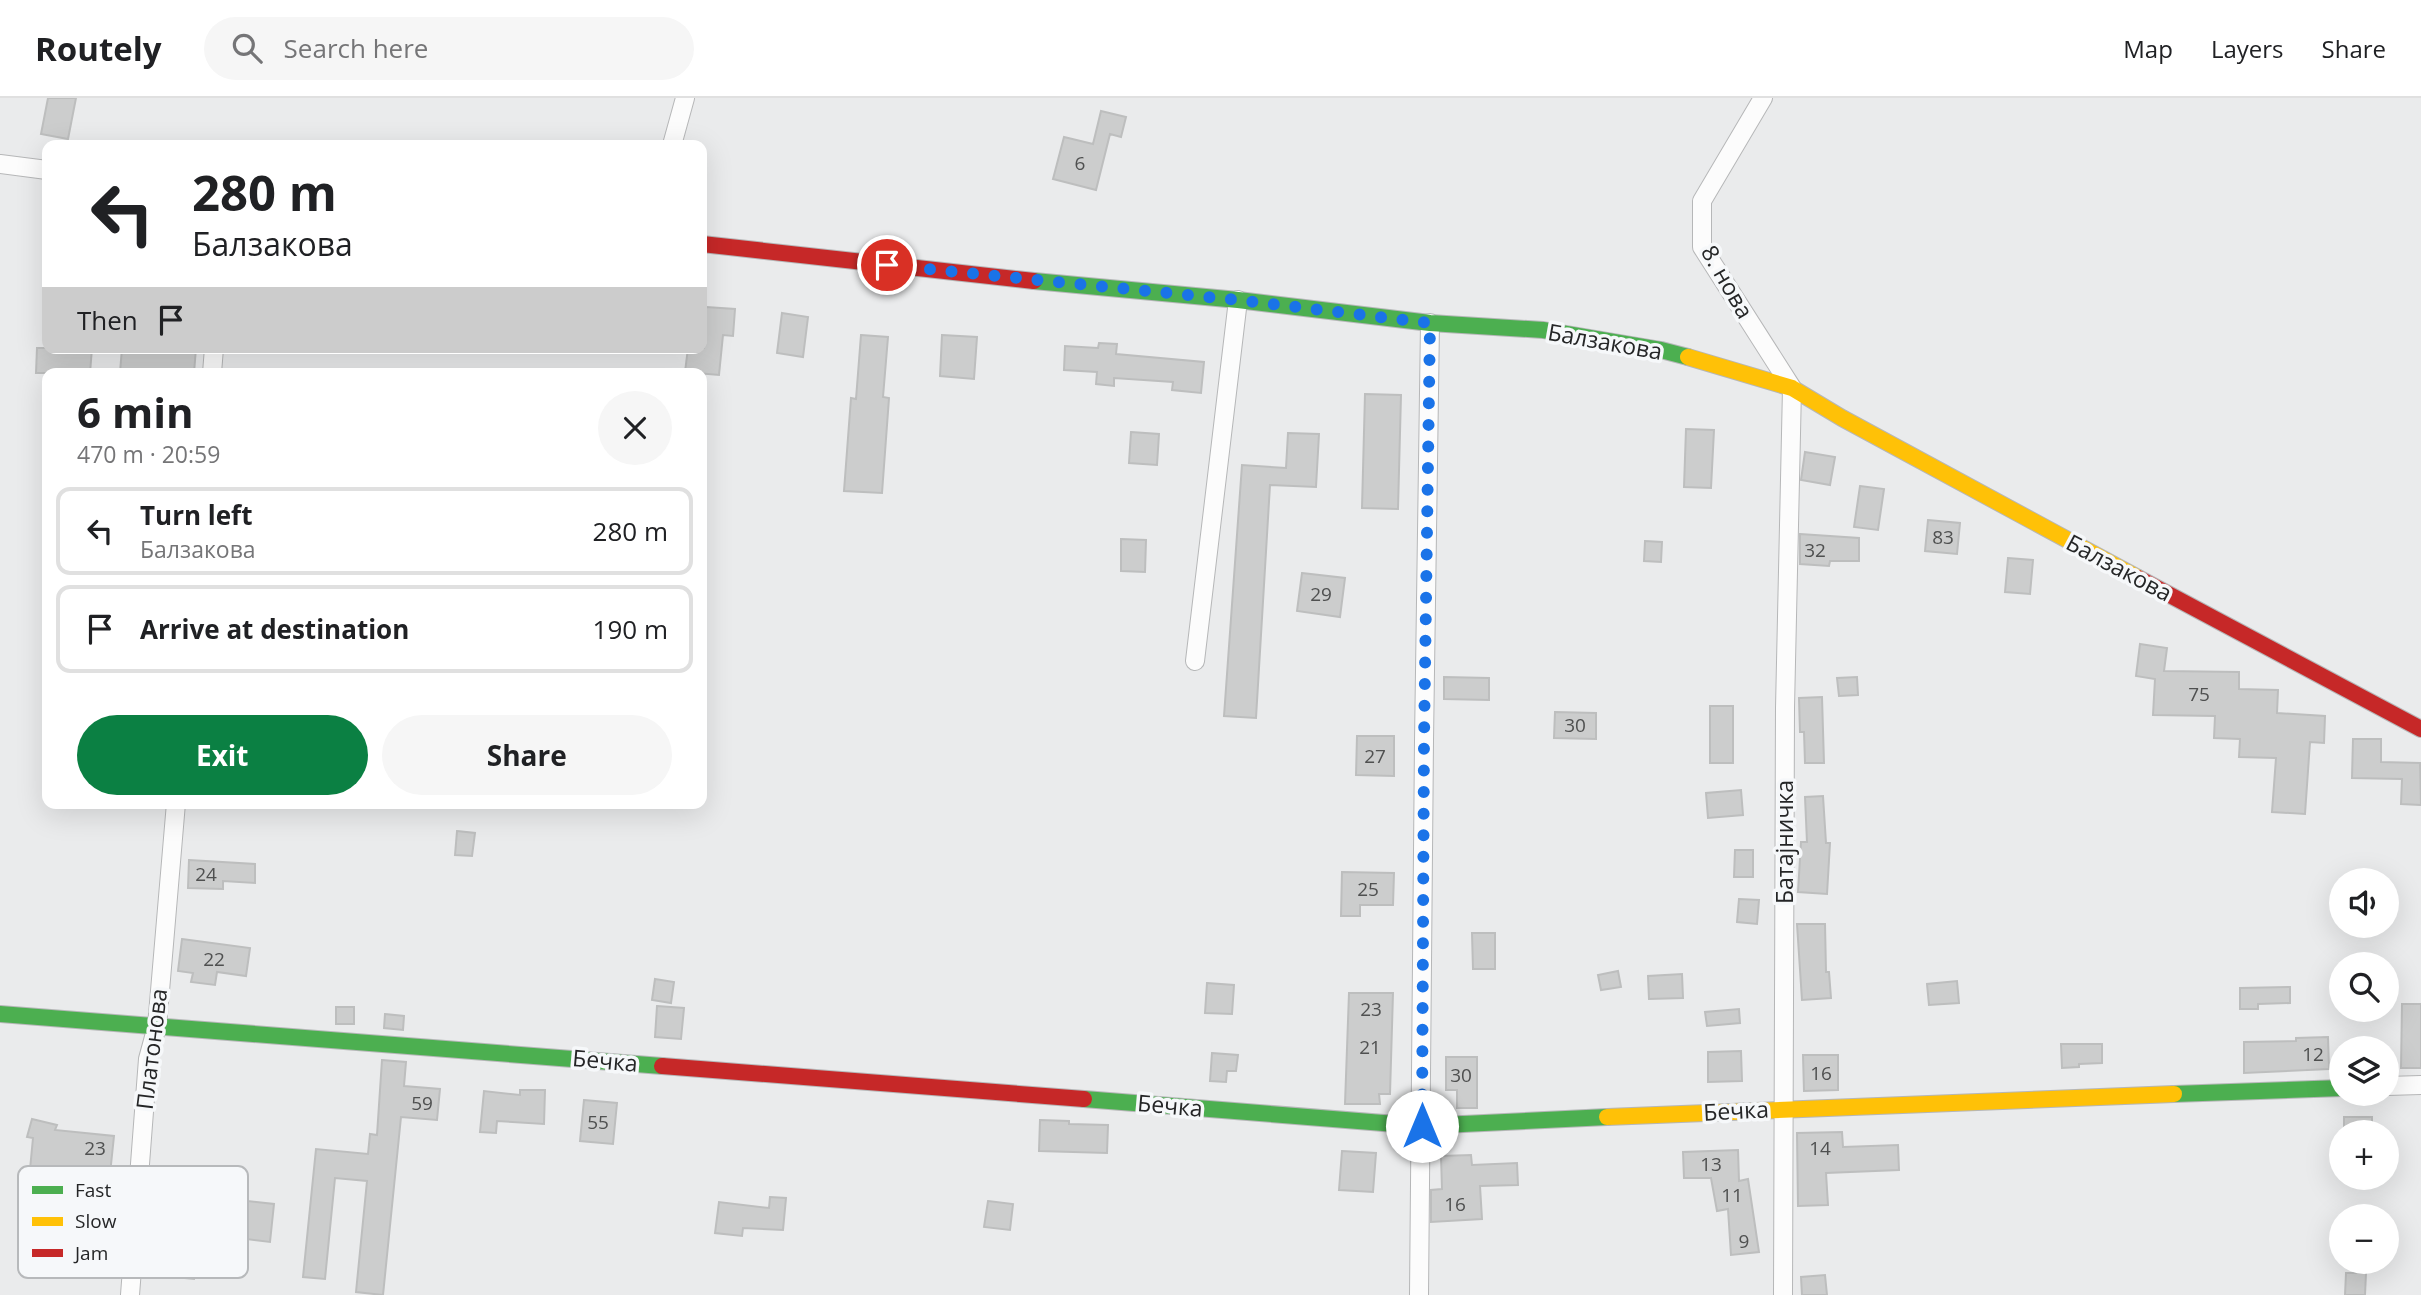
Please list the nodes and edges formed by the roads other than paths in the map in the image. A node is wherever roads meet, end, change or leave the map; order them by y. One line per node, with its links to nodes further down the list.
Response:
1 (685, 98): 3 (street)
2 (1763, 98): 9 (street, 8. нова)
3 (672, 140)
4 (0, 164): 5 (street)
5 (42, 169)
6 (707, 243): 7 (street, Балзакова)
7 (1238, 300): 8 (street, Балзакова); 10 (street)
8 (1430, 323): 9 (street, Балзакова); 19 (street)
9 (1792, 388): 11 (street, Балзакова); 18 (street, Батајничка)
10 (1195, 661)
11 (2421, 729)
12 (175, 809): 14 (street, Платонова)
13 (0, 1014): 14 (street, Бечка)
14 (157, 1026): 19 (street, Бечка); 20 (street, Платонова)
15 (2421, 1085): 16 (street)
16 (2399, 1086)
17 (2329, 1088): 18 (street, Бечка)
18 (1784, 1109): 19 (street, Бечка); 22 (street, Батајничка)
19 (1422, 1126): 21 (street)
20 (140, 1166)
21 (1419, 1295)
22 (1783, 1295)

